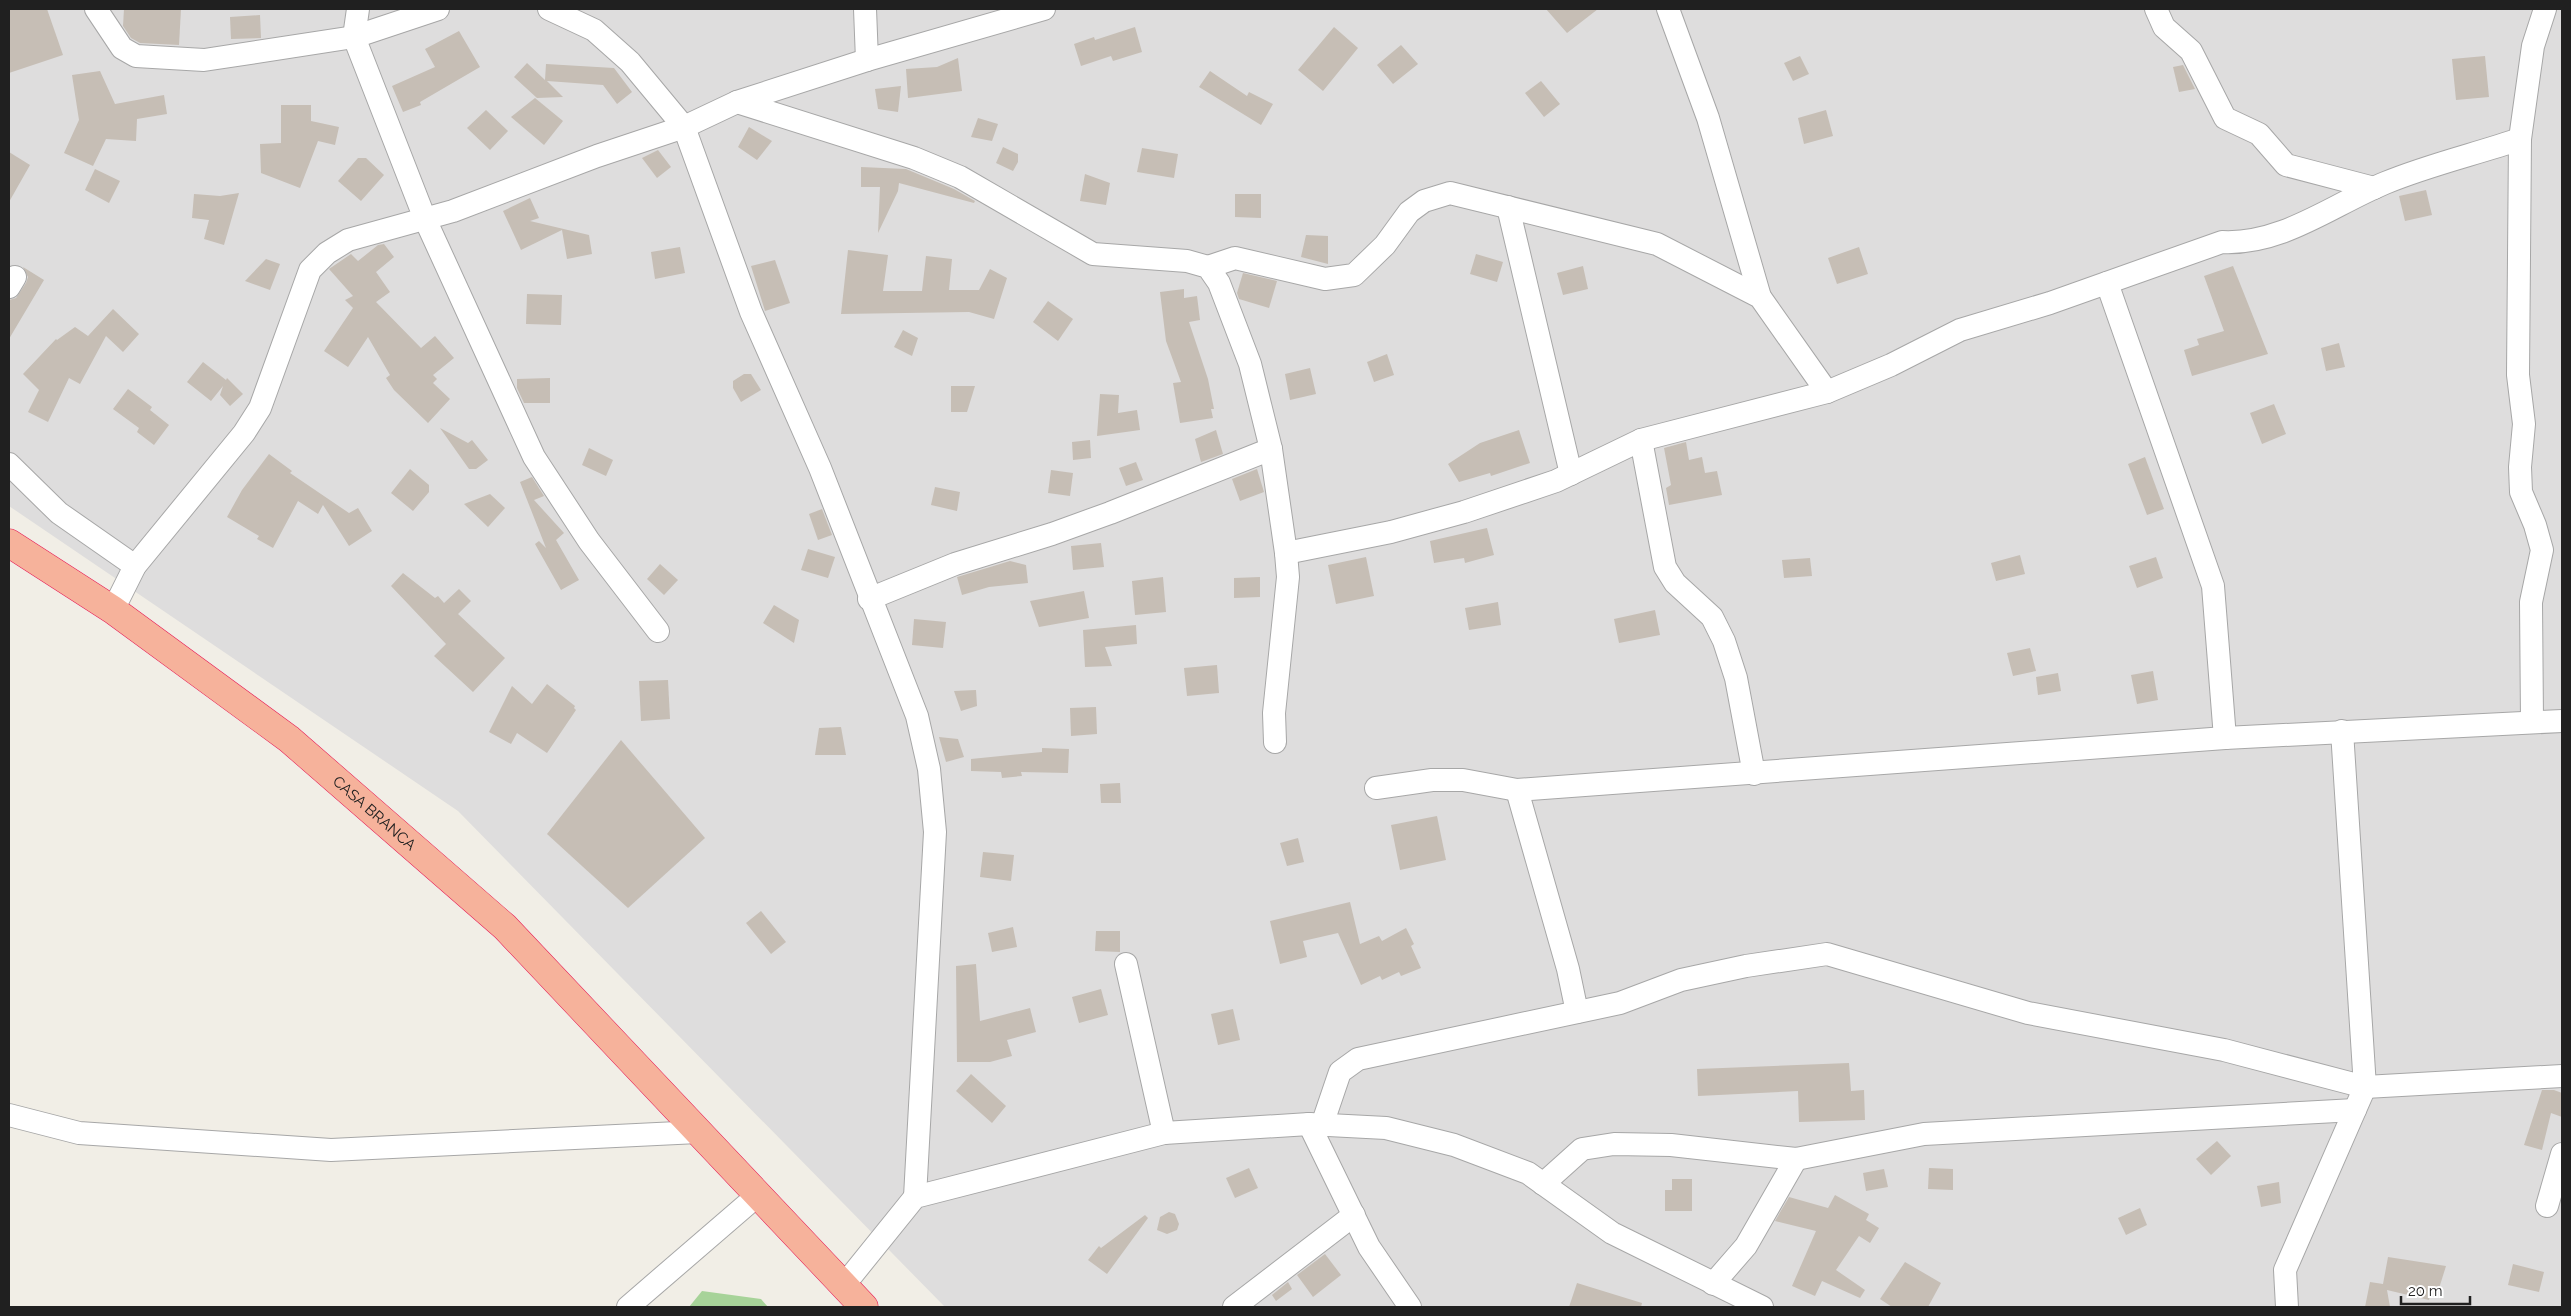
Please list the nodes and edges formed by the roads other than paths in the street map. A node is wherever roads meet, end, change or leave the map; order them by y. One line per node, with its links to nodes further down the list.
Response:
1 (96, 9): 10 (street)
2 (358, 9): 10 (street)
3 (438, 9): 10 (street)
4 (549, 9): 13 (street)
5 (865, 9): 11 (street)
6 (1044, 9): 11 (street)
7 (1668, 9): 20 (street)
8 (2156, 9): 15 (street)
9 (2545, 9): 14 (street)
10 (354, 37): 17 (street)
11 (867, 60): 12 (street)
12 (737, 102): 13 (street); 18 (street)
13 (684, 127): 17 (street); 29 (street)
14 (2520, 139): 15 (street); 32 (street)
15 (2374, 188): 19 (street)
16 (1508, 207): 18 (street); 20 (street); 25 (street)
17 (425, 219): 28 (street); 31 (street)
18 (1208, 267): 23 (street)
19 (2107, 282): 21 (street); 35 (street)
20 (1760, 297): 21 (street)
21 (1827, 392): 22 (street)
22 (1642, 440): 25 (street); 37 (street)
23 (1271, 448): 27 (street); 29 (street)
24 (9, 464): 28 (street)
25 (1571, 474): 27 (street)
26 (9, 542): 30 (highway, CASA BRANCA)
27 (1286, 553): 36 (street)
28 (135, 566): 30 (street)
29 (869, 599): 53 (street)
30 (114, 610): 47 (highway, CASA BRANCA)
31 (658, 631)
32 (2532, 721): 33 (street); 34 (street)
33 (2562, 721)
34 (2342, 731): 35 (street); 43 (street)
35 (2225, 738): 37 (street)
36 (1275, 742)
37 (1754, 774): 39 (street)
38 (1376, 788): 39 (street)
39 (1517, 790): 41 (street)
40 (1126, 964): 48 (street)
41 (1577, 1012): 43 (street); 46 (street)
42 (2562, 1076): 43 (street)
43 (2365, 1087): 44 (street)
44 (2355, 1110): 50 (street); 63 (street)
45 (9, 1115): 47 (street)
46 (1316, 1125): 48 (street); 51 (street); 55 (street)
47 (698, 1132): 52 (highway, CASA BRANCA)
48 (1164, 1133): 53 (street)
49 (2562, 1154): 54 (street)
50 (1796, 1159): 51 (street); 56 (street)
51 (1543, 1184): 56 (street)
52 (759, 1194): 57 (highway, CASA BRANCA); 58 (street)
53 (915, 1197): 57 (street)
54 (2547, 1206)
55 (1354, 1215): 60 (street); 61 (street)
56 (1713, 1284): 62 (street)
57 (844, 1285): 59 (highway, CASA BRANCA)
58 (628, 1307)
59 (864, 1307)
60 (1234, 1307)
61 (1410, 1307)
62 (1762, 1307)
63 (2287, 1307)

